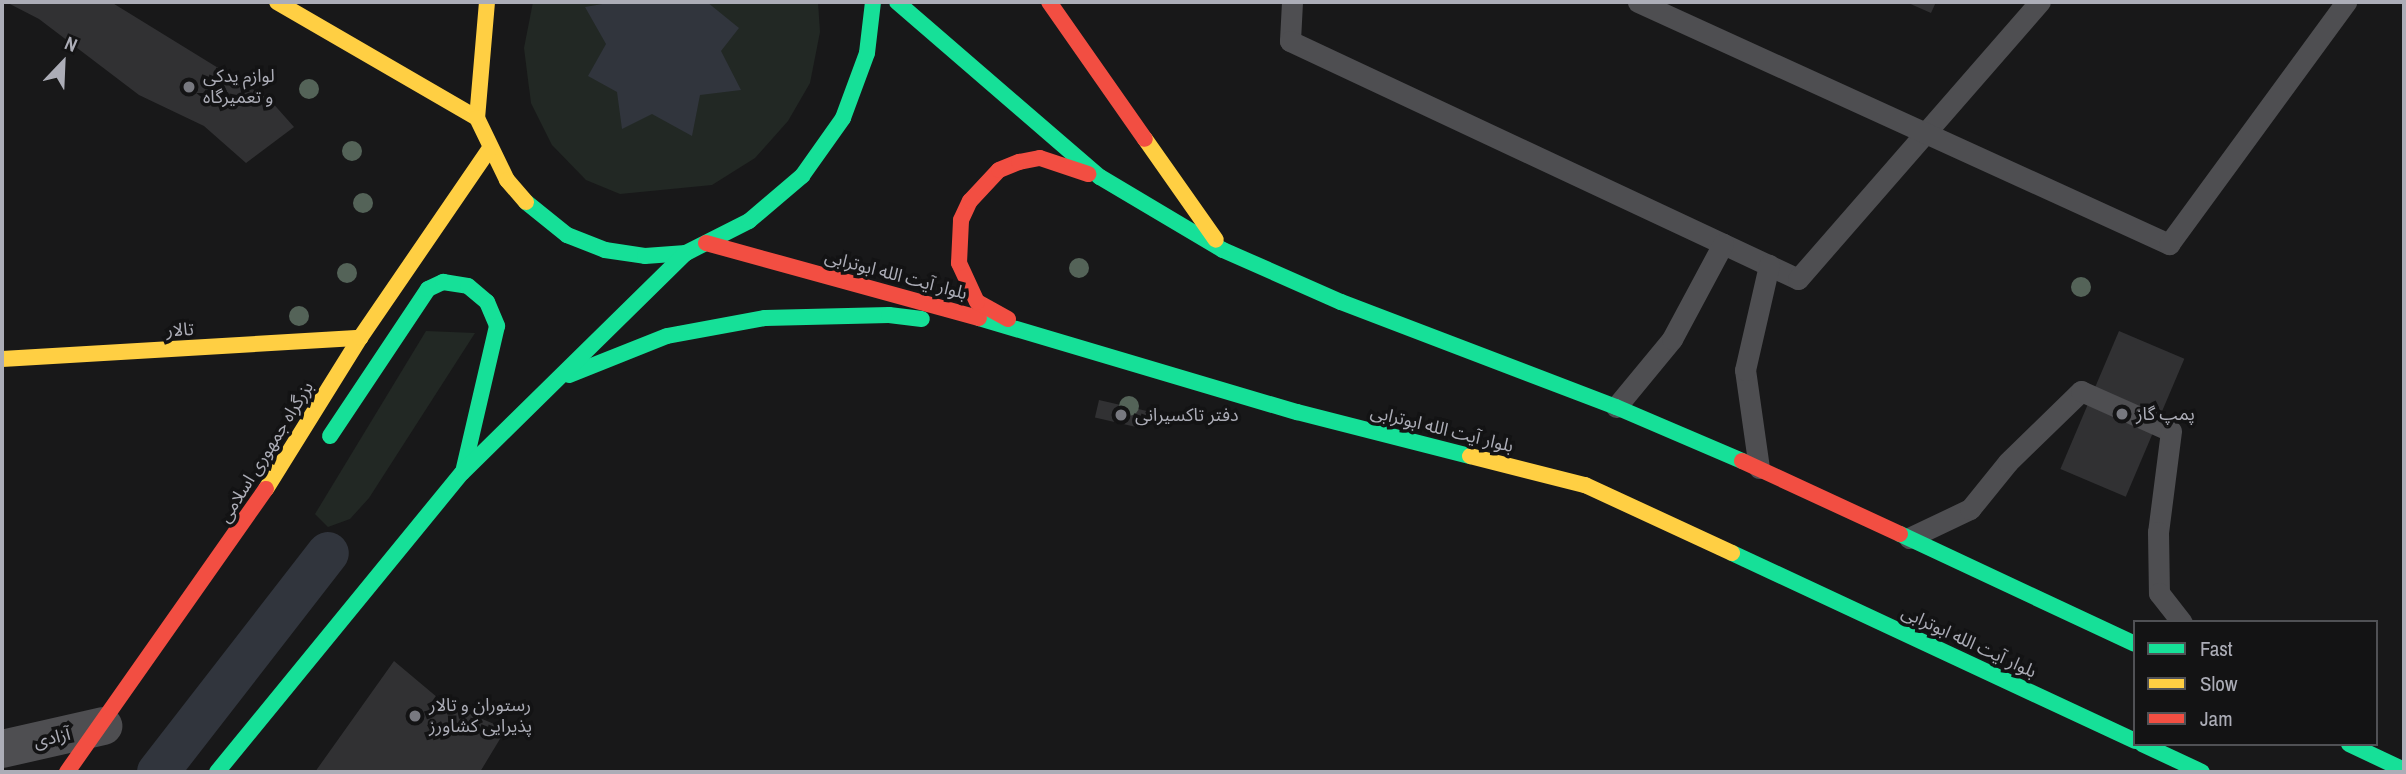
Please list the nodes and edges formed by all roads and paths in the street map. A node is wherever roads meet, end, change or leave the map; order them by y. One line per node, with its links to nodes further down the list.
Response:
1 (277, 2): 10 (main road)
2 (487, 2): 10 (main road)
3 (873, 2): 14 (main road)
4 (897, 2): 13 (main road)
5 (1049, 2): 16 (main road)
6 (1292, 2): 15 (lane)
7 (1638, 2): 11 (lane)
8 (2040, 2): 11 (lane)
9 (2346, 2): 11 (lane)
10 (477, 118): 12 (main road)
11 (1925, 133): 18 (lane)
12 (490, 148): 17 (main road); 20 (main road, بزرگراه جمهوری اسلامی)
13 (1100, 177): 16 (main road); 19 (main road)
14 (706, 243): 17 (main road); 19 (main road, بلوار آیت الله ابوترابی)
15 (1723, 244): 18 (lane); 23 (lane)
16 (1223, 250): 23 (main road)
17 (686, 253): 22 (main road)
18 (1769, 265): 25 (lane)
19 (1032, 332): 22 (main road); 33 (main road, بلوار آیت الله ابوترابی)
20 (360, 338): 21 (main road, تالار); 28 (main road, بزرگراه جمهوری اسلامی)
21 (2, 359)
22 (551, 382): 26 (main road)
23 (1616, 407): 25 (main road)
24 (317, 455): 26 (main road)
25 (1759, 468): 29 (main road)
26 (462, 474): 39 (main road)
27 (284, 497): 28 (main road)
28 (243, 525): 32 (main road, بزرگراه جمهوری اسلامی)
29 (1909, 538): 30 (lane); 31 (main road)
30 (2180, 620)
31 (2133, 643)
32 (103, 726): 36 (street, آزادی); 38 (main road, بزرگراه جمهوری اسلامی)
33 (2133, 740)
34 (2146, 746): 40 (main road)
35 (2353, 746): 37 (main road)
36 (2, 749)
37 (2404, 770)
38 (66, 772)
39 (216, 772)
40 (2202, 772)

